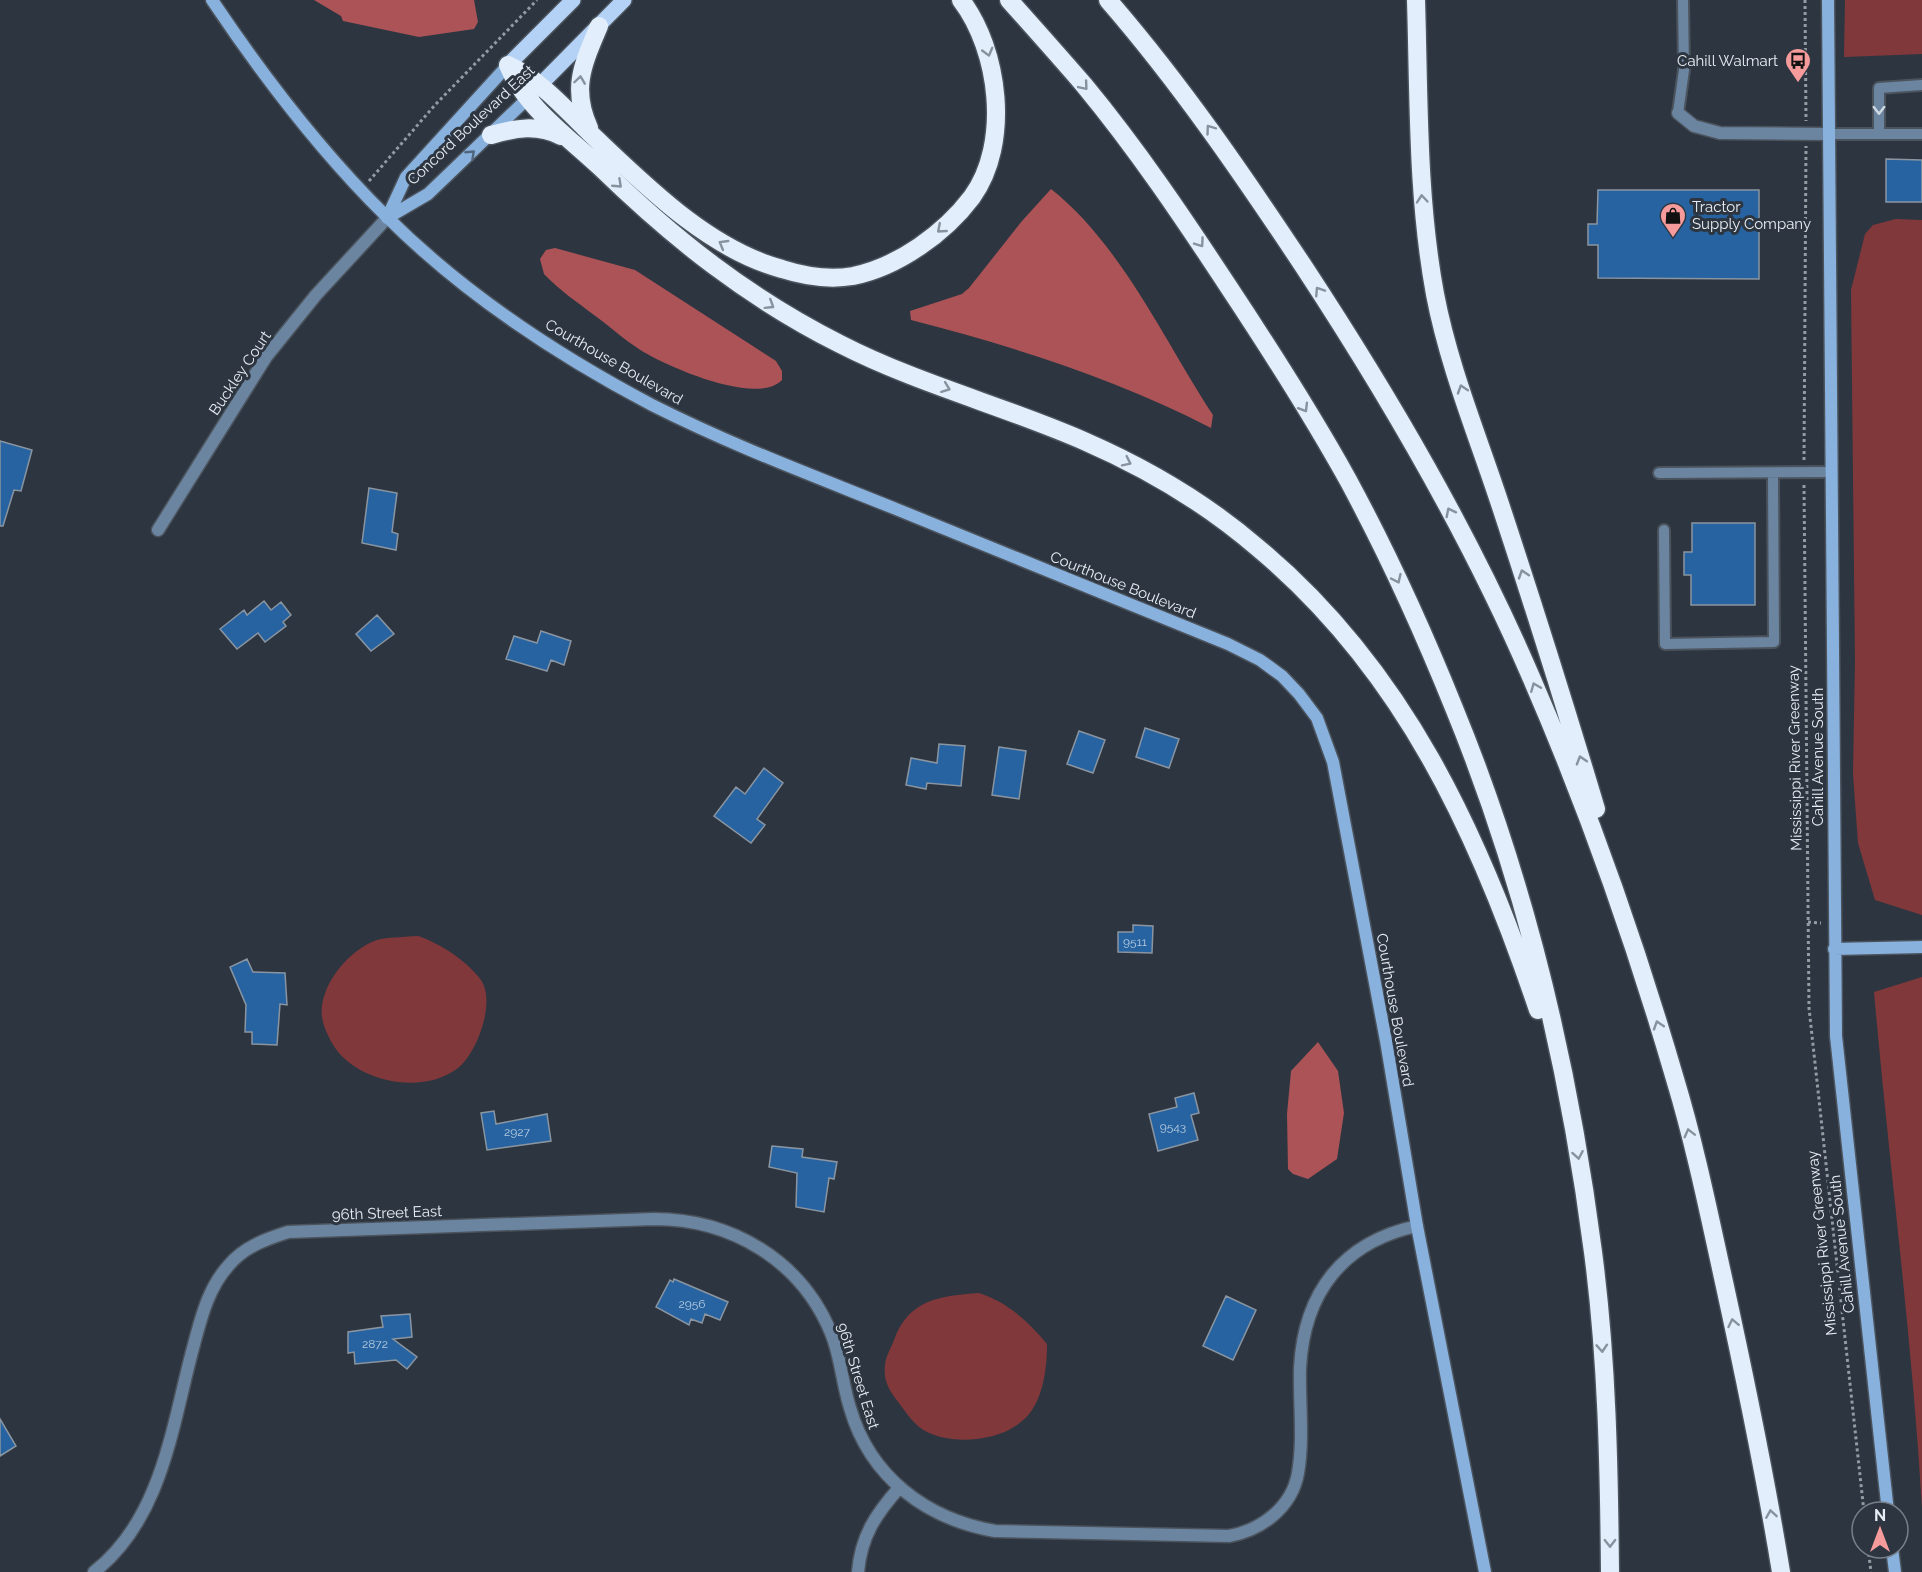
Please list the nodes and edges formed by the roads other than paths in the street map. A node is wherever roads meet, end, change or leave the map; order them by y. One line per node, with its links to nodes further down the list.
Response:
1 (212, 0): 21 (street, Courthouse Boulevard)
2 (573, 0): 11 (main road, Concord Boulevard East)
3 (624, 0): 10 (main road, Concord Boulevard East)
4 (961, 0): 19 (highway, one-way to 19)
5 (1009, 0): 30 (highway, one-way to 30)
6 (1108, 0): 29 (highway, one-way to 6)
7 (1416, 0): 29 (highway, one-way to 7)
8 (1683, 0): 14 (lane)
9 (1828, 0): 15 (street, Cahill Avenue South)
10 (599, 26): 13 (main road, Concord Boulevard East); 19 (highway, one-way to 10)
11 (508, 65): 13 (highway); 21 (street, Concord Boulevard East)
12 (1922, 85): 16 (lane, one-way to 16)
13 (534, 91): 18 (street, Concord Boulevard East); 19 (highway); 20 (highway)
14 (1678, 113): 15 (street)
15 (1828, 134): 16 (lane); 22 (street, Cahill Avenue South)
16 (1879, 134): 17 (lane)
17 (1922, 134)
18 (491, 135): 20 (highway); 21 (street, Concord Boulevard East, one-way to 18)
19 (592, 135)
20 (575, 144): 30 (highway, one-way to 30)
21 (387, 218): 25 (street, Buckley Court); 31 (street, Courthouse Boulevard)
22 (1831, 472): 24 (lane); 28 (street, Cahill Avenue South)
23 (1659, 473): 24 (lane)
24 (1773, 473): 26 (lane)
25 (158, 530)
26 (1664, 530)
27 (1922, 947): 28 (street)
28 (1834, 949): 33 (street, Cahill Avenue South)
29 (1637, 958): 38 (highway, one-way to 29)
30 (1567, 1097): 37 (highway, one-way to 37)
31 (1417, 1226): 32 (street, 96th Street East); 36 (street, Courthouse Boulevard)
32 (899, 1488): 34 (street, 96th Street East); 35 (street)
33 (1887, 1500)
34 (94, 1572)
35 (858, 1572)
36 (1485, 1572)
37 (1611, 1572)
38 (1781, 1572)

